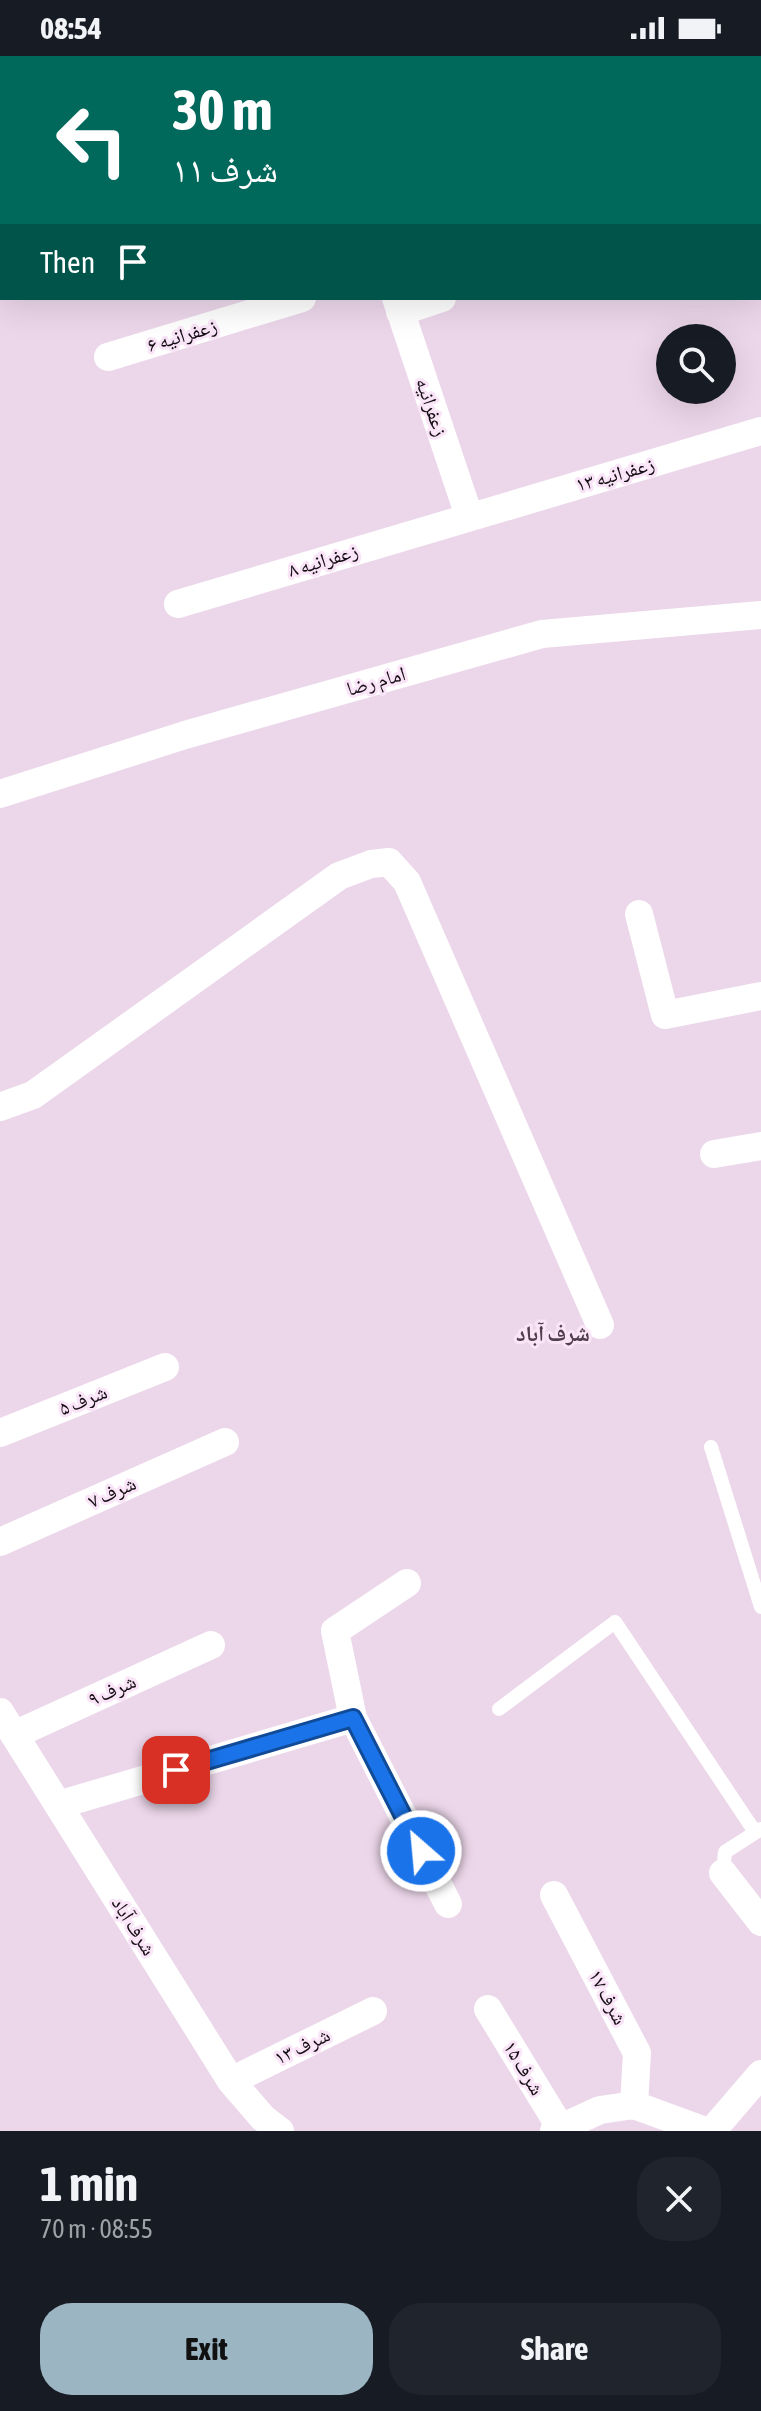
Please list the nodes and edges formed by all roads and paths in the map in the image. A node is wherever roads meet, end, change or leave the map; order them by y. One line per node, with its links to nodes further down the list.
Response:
1 (295, 300): 4 (street, زعفرانیه ۶)
2 (429, 300): 3 (street)
3 (398, 305): 6 (street, زعفرانیه)
4 (108, 357)
5 (761, 431): 6 (street, زعفرانیه ۱۳)
6 (469, 516): 7 (street, زعفرانیه ۸)
7 (178, 604)
8 (761, 615): 9 (street, امام رضا)
9 (0, 794)
10 (639, 914): 11 (street)
11 (761, 996)
12 (0, 1107): 15 (street)
13 (761, 1146): 14 (street)
14 (714, 1154)
15 (600, 1325)
16 (165, 1367): 17 (street, شرف ۵)
17 (0, 1433)
18 (225, 1442): 20 (street, شرف ۷)
19 (711, 1447): 22 (lane)
20 (0, 1542)
21 (407, 1583): 25 (street)
22 (761, 1607)
23 (211, 1645): 26 (street, شرف ۹)
24 (499, 1709): 28 (lane)
25 (353, 1718): 27 (street); 31 (street)
26 (7, 1723): 27 (street, شرف آباد)
27 (58, 1805): 36 (street, شرف آباد)
28 (758, 1831): 29 (lane)
29 (723, 1873): 32 (street)
30 (554, 1895): 37 (street, شرف ۱۷)
31 (448, 1904)
32 (761, 1922)
33 (488, 2009): 38 (street, شرف ۱۵)
34 (373, 2011): 36 (street, شرف ۱۳)
35 (761, 2074): 41 (street)
36 (231, 2081): 39 (street, شرف آباد)
37 (634, 2105): 38 (street); 40 (street)
38 (557, 2129)
39 (280, 2131)
40 (705, 2131)
41 (712, 2131)

